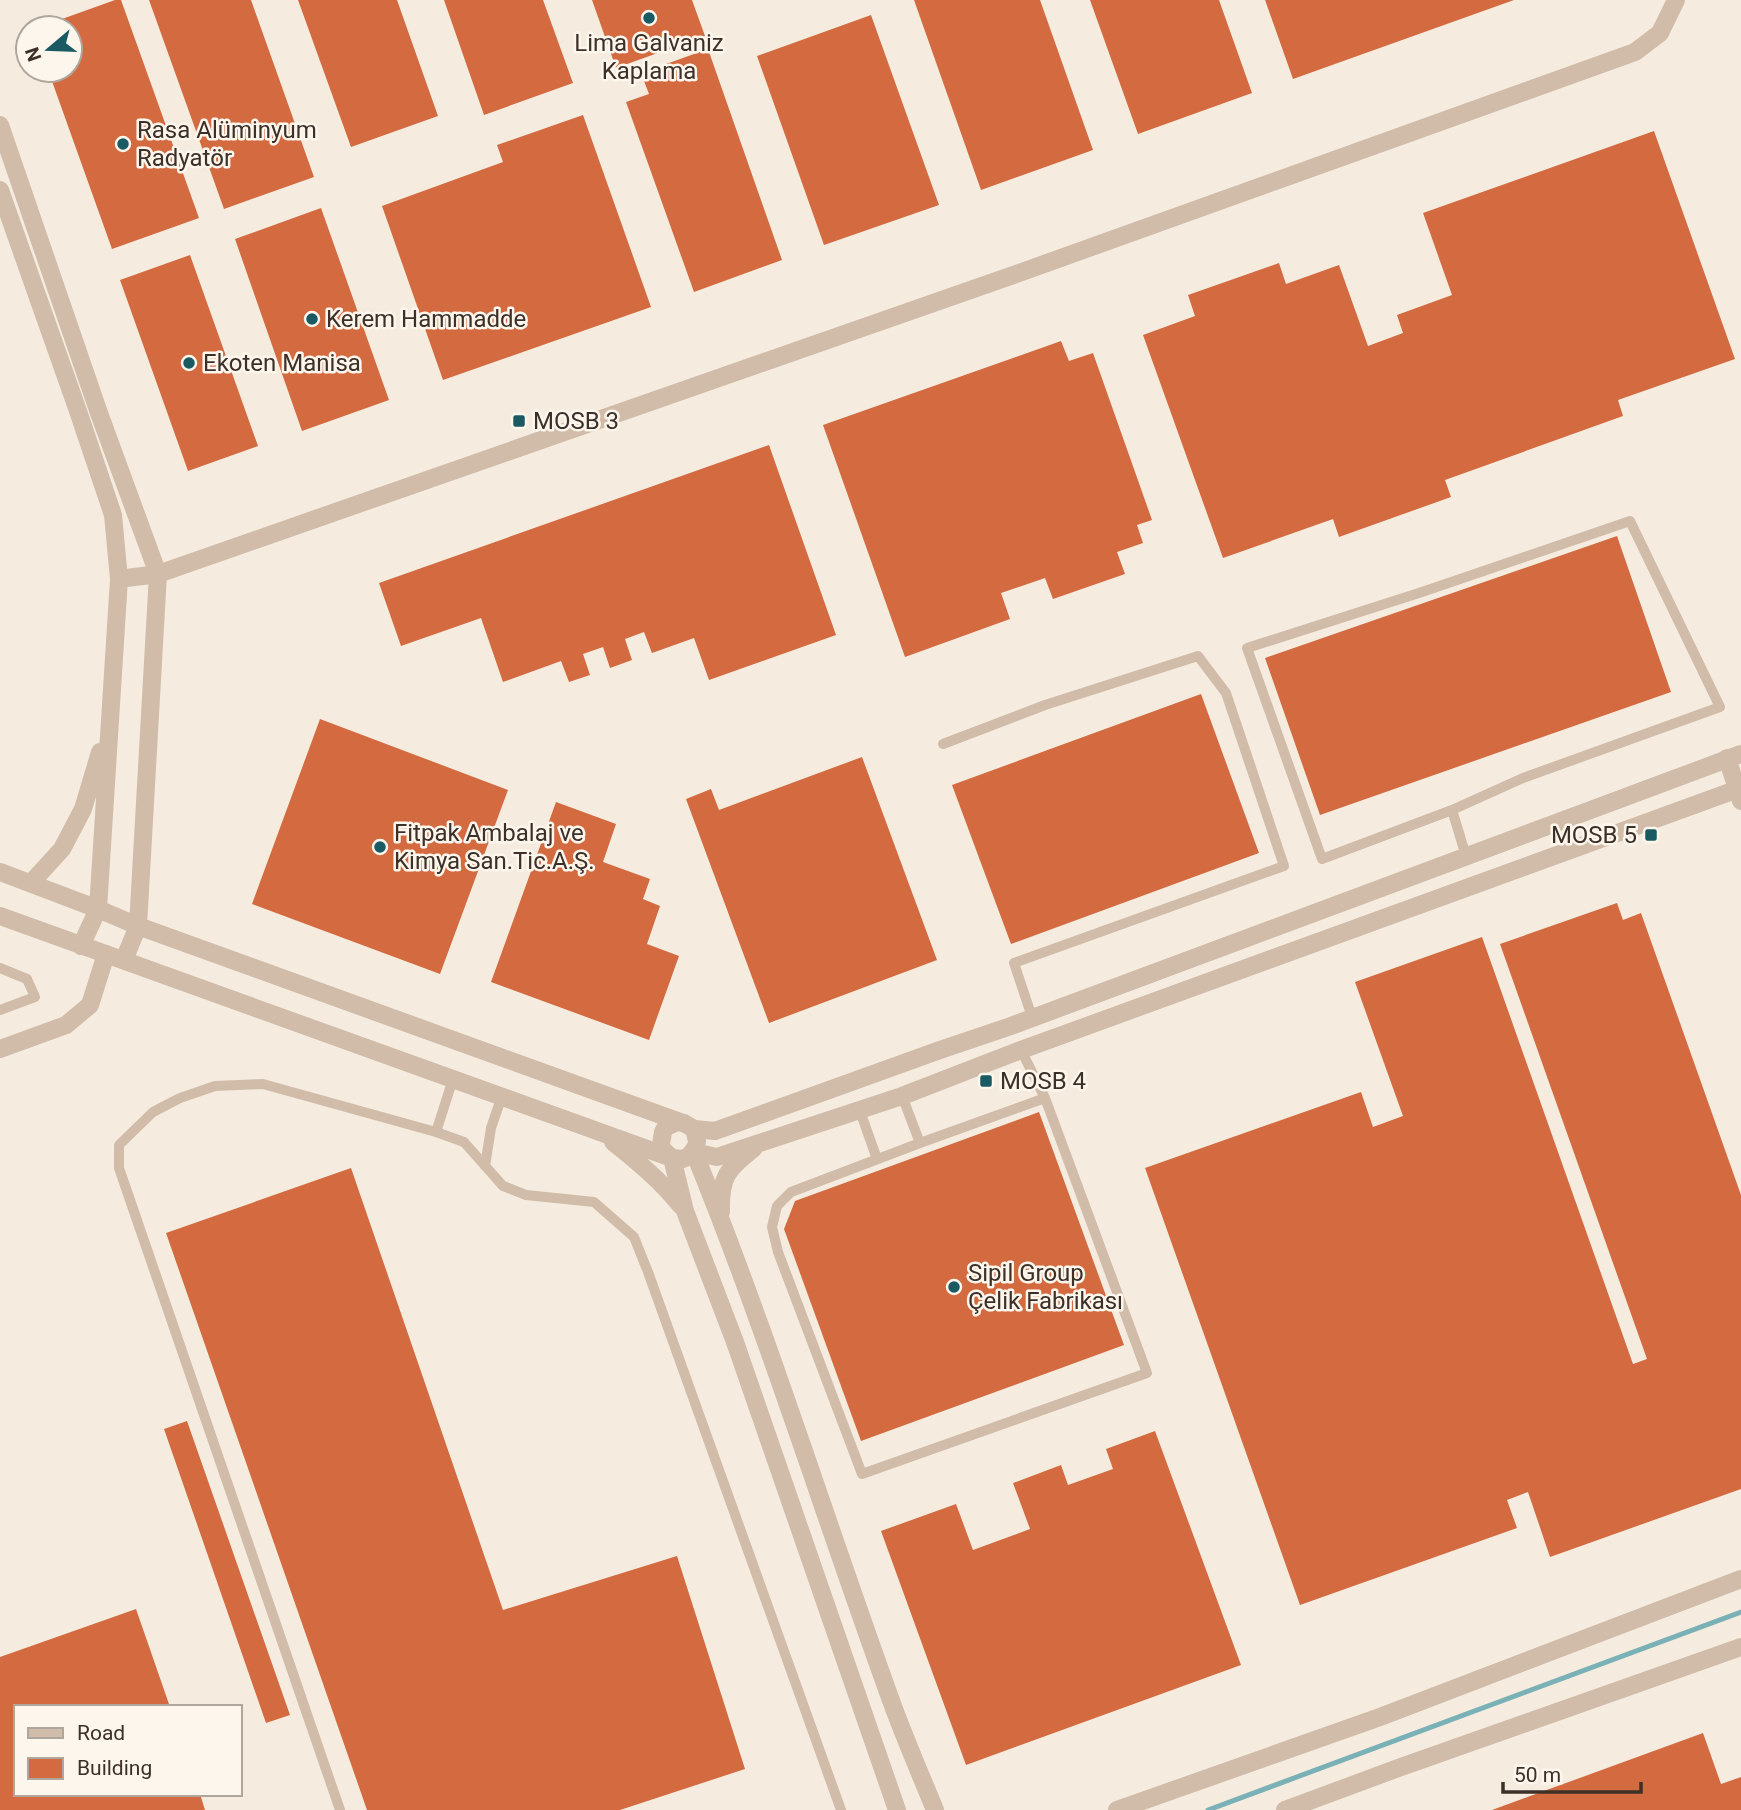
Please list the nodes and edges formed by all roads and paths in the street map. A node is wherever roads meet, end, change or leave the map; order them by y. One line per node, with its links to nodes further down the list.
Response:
1 (1675, 0): 4 (street)
2 (0, 125): 4 (street)
3 (0, 190): 5 (street)
4 (158, 574): 5 (street); 16 (street)
5 (119, 579): 6 (street)
6 (109, 722): 13 (street); 14 (street)
7 (943, 744): 22 (lane)
8 (1734, 756): 9 (street); 11 (street)
9 (1740, 793): 25 (street)
10 (1452, 810): 10 (lane); 11 (lane)
11 (1466, 856): 22 (street)
12 (0, 873): 13 (street)
13 (31, 883): 14 (street)
14 (98, 909): 16 (street); 17 (street)
15 (0, 916): 17 (street)
16 (138, 926): 19 (street); 31 (street)
17 (81, 946): 18 (street)
18 (106, 954): 19 (street); 24 (street)
19 (124, 960): 26 (street)
20 (0, 968): 21 (lane)
21 (0, 1010)
22 (1032, 1017): 23 (street)
23 (1011, 1026): 25 (street); 31 (street)
24 (0, 1049)
25 (1021, 1050): 28 (street); 29 (lane)
26 (453, 1079): 27 (street); 32 (lane)
27 (502, 1096): 33 (street); 39 (lane)
28 (902, 1096): 30 (street); 35 (lane)
29 (1045, 1098): 35 (lane); 38 (lane)
30 (860, 1111): 34 (street); 38 (lane)
31 (689, 1126): 36 (street); 37 (street)
32 (436, 1132): 39 (lane); 44 (lane)
33 (599, 1132): 37 (street); 40 (street)
34 (763, 1141): 36 (street); 41 (street)
35 (920, 1143): 38 (lane)
36 (694, 1152): 37 (street); 41 (street)
37 (672, 1158): 40 (street)
38 (877, 1159)
39 (485, 1166): 45 (lane)
40 (685, 1212): 46 (street)
41 (721, 1219): 47 (street)
42 (1741, 1578): 48 (street)
43 (1741, 1647): 49 (street)
44 (340, 1810)
45 (841, 1810)
46 (897, 1810)
47 (935, 1810)
48 (1117, 1810)
49 (1285, 1810)

